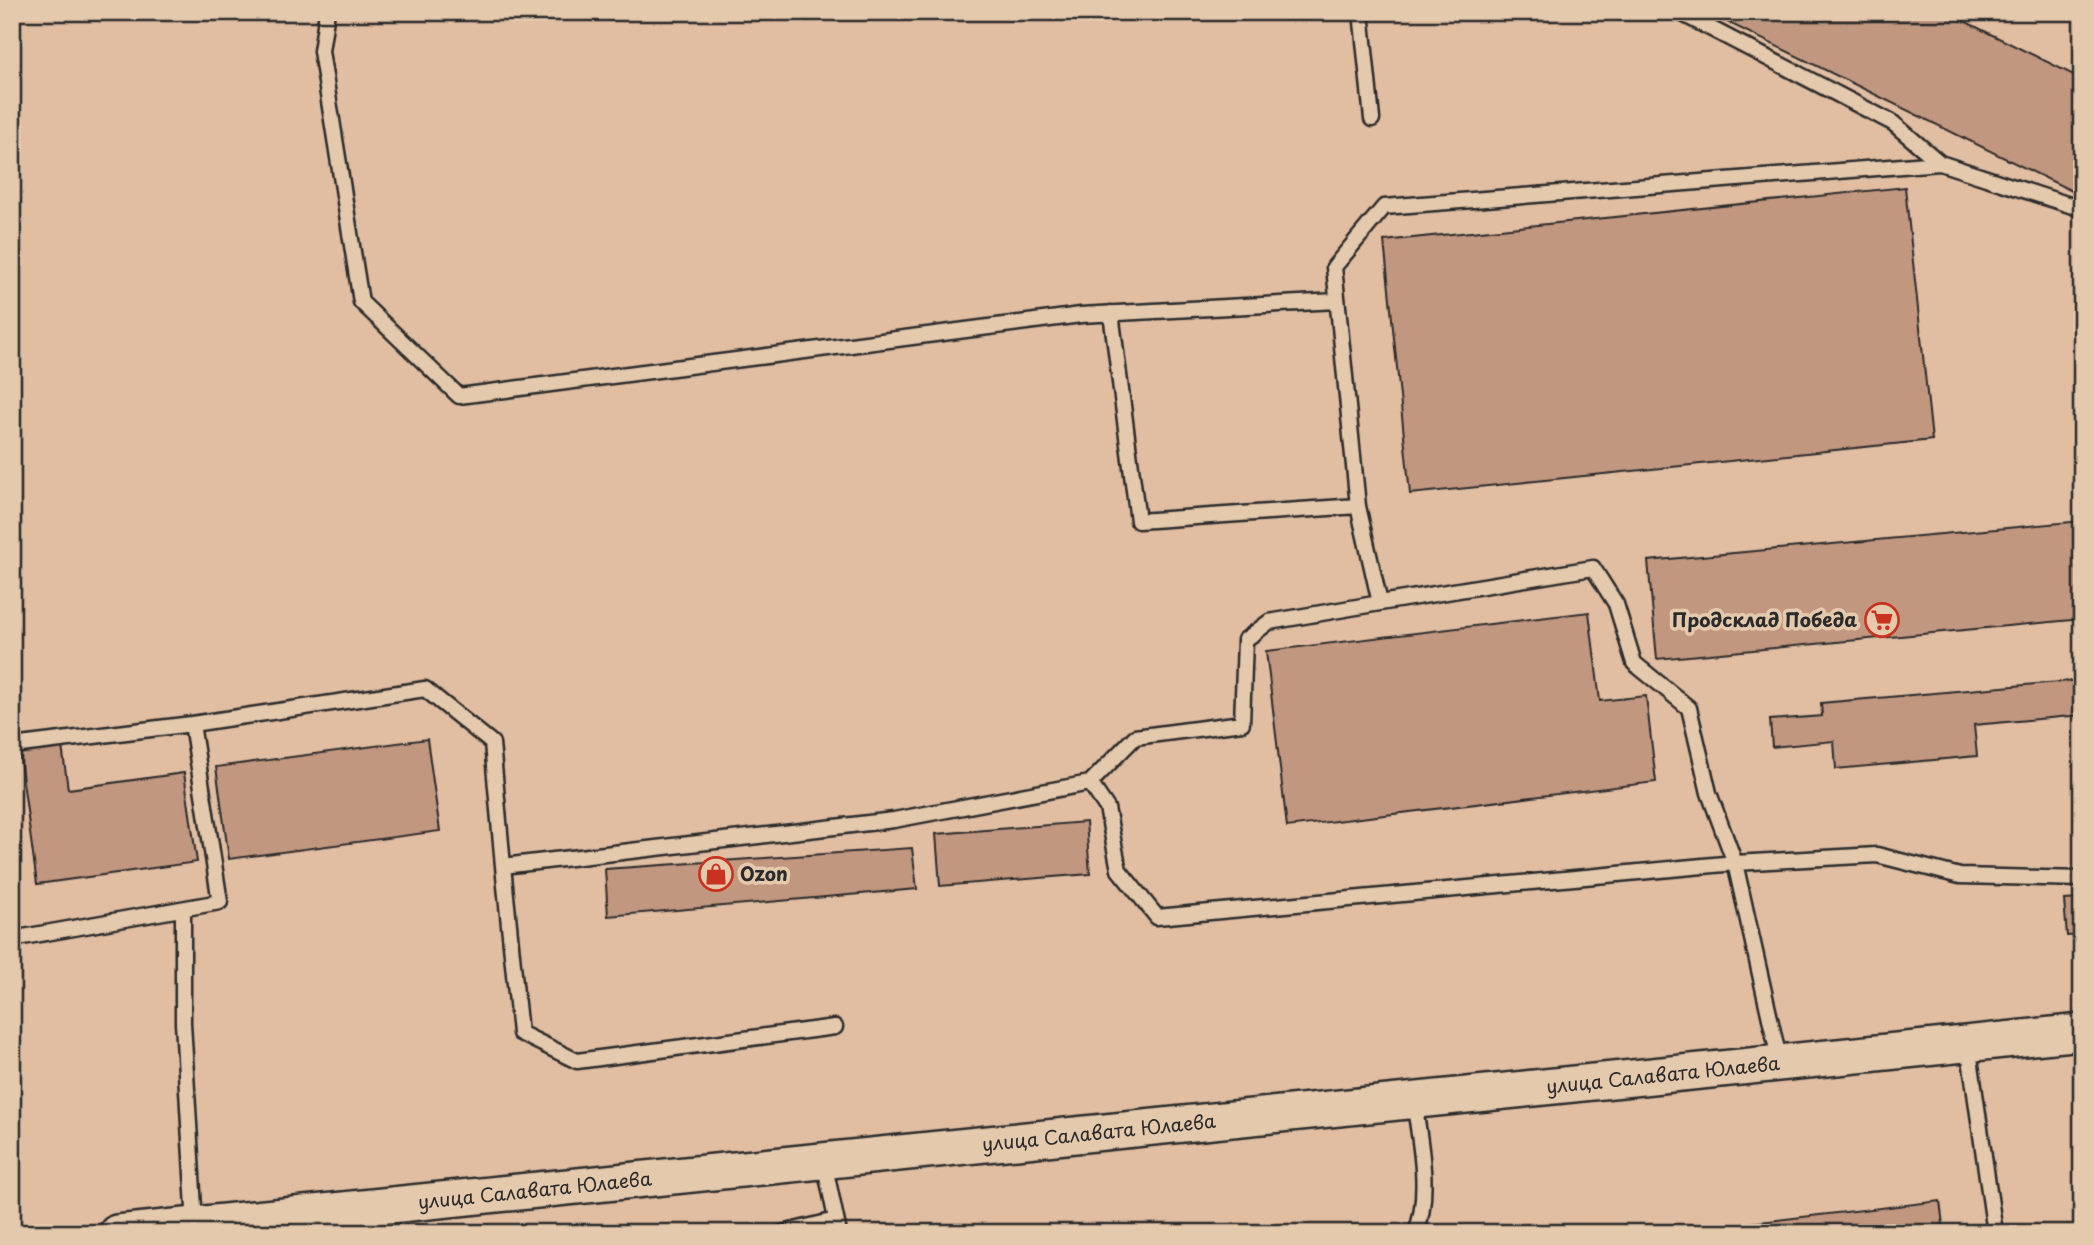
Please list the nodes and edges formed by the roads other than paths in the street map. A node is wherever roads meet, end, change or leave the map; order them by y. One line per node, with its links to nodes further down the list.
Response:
1 (327, 12): 8 (lane)
2 (1360, 12): 4 (lane)
3 (1679, 12): 5 (lane)
4 (1372, 119)
5 (1940, 163): 6 (lane); 7 (lane)
6 (2082, 209)
7 (1337, 301): 8 (lane); 9 (lane)
8 (1111, 313): 9 (lane)
9 (1357, 506): 10 (lane)
10 (1380, 603): 13 (lane); 14 (lane)
11 (192, 724): 12 (lane); 15 (lane); 17 (lane)
12 (12, 746)
13 (1090, 783): 14 (lane); 15 (lane)
14 (1735, 863): 16 (lane); 22 (lane)
15 (503, 866): 19 (lane)
16 (2082, 879)
17 (183, 909): 18 (lane); 25 (lane)
18 (12, 939)
19 (835, 1027)
20 (2082, 1032): 21 (street, улица Салавата Юлаева)
21 (1968, 1043): 22 (street, улица Салавата Юлаева); 30 (lane)
22 (1780, 1063): 23 (street, улица Салавата Юлаева)
23 (1414, 1100): 24 (street, улица Салавата Юлаева); 29 (lane)
24 (824, 1160): 25 (street, улица Салавата Юлаева); 26 (lane)
25 (195, 1225): 27 (street, улица Салавата Юлаева)
26 (838, 1227): 28 (lane)
27 (129, 1232)
28 (782, 1233)
29 (1416, 1233)
30 (1995, 1233)

